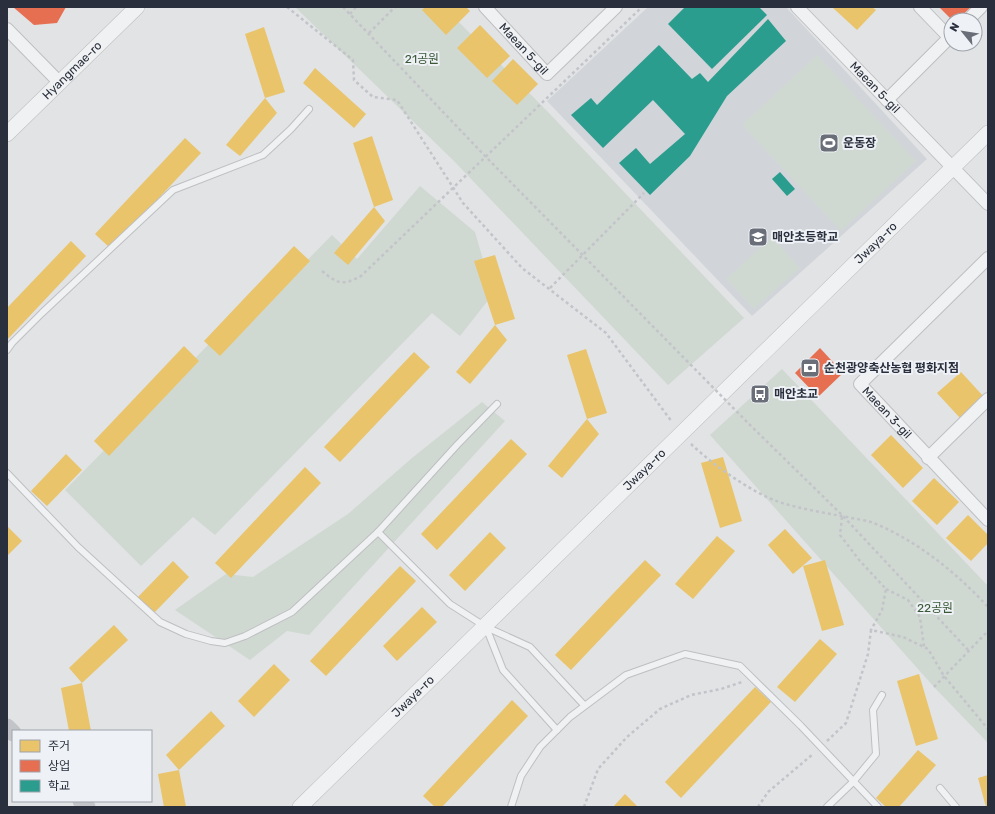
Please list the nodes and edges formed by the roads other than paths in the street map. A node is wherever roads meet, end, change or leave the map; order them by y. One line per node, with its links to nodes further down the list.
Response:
1 (137, 7): 9 (street, Hyangmae-ro)
2 (485, 7): 3 (street, Maean 5-gil)
3 (616, 7)
4 (797, 7): 10 (street, Maean 5-gil)
5 (920, 7): 7 (street)
6 (7, 29): 9 (street)
7 (943, 30)
8 (943, 44): 10 (street)
9 (59, 82): 13 (street, Hyangmae-ro)
10 (886, 100): 14 (street, Maean 5-gil)
11 (309, 109): 17 (lane)
12 (988, 133): 14 (street, Jwaya-ro)
13 (7, 134)
14 (952, 168): 15 (street, Maean 5-gil); 24 (street, Jwaya-ro)
15 (988, 204)
16 (988, 258): 20 (street, Maean 3-gil)
17 (7, 350)
18 (988, 399): 20 (street)
19 (497, 404): 23 (lane)
20 (928, 458): 22 (street, Maean 3-gil)
21 (7, 473): 23 (lane)
22 (988, 520)
23 (378, 532): 24 (lane)
24 (486, 627): 26 (lane); 27 (lane); 30 (street, Jwaya-ro)
25 (882, 695): 28 (lane)
26 (584, 705): 27 (lane); 28 (lane)
27 (557, 730): 31 (lane)
28 (853, 782): 32 (lane); 33 (lane)
29 (940, 788): 34 (lane)
30 (300, 807)
31 (511, 807)
32 (827, 807)
33 (878, 807)
34 (956, 807)

